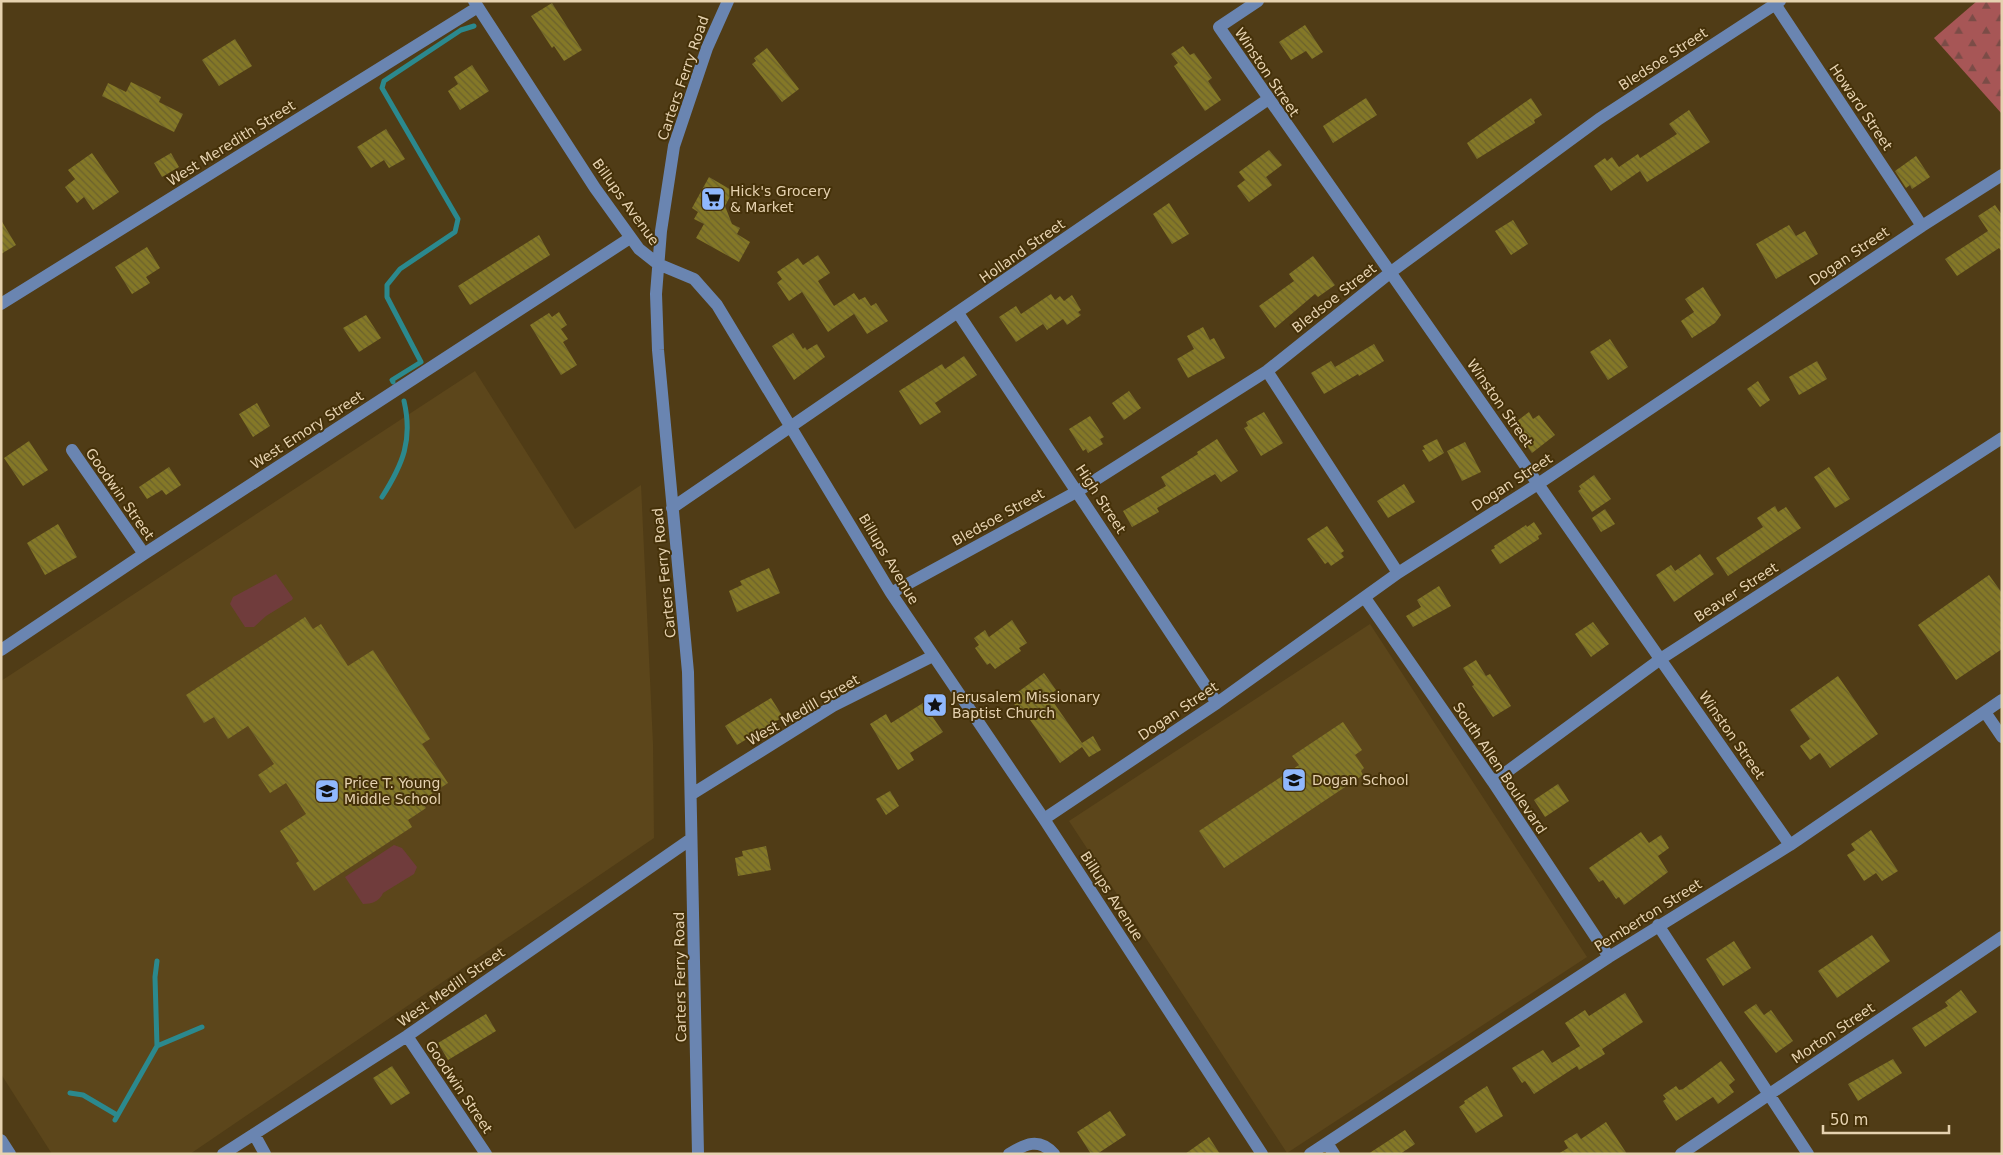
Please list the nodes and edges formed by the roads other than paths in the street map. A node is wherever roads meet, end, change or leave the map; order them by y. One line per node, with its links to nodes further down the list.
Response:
1 (728, 1): 9 (street, Carters Ferry Road)
2 (1258, 1): 5 (street, Winston Street)
3 (1777, 3): 7 (street, Howard Street); 10 (street, Bledsoe Street)
4 (476, 4): 8 (street, Billups Avenue); 11 (street, West Meredith Street)
5 (1267, 100): 10 (street, Winston Street); 12 (street, Holland Street)
6 (2002, 175): 7 (street, Dogan Street)
7 (1922, 226): 17 (street, Dogan Street)
8 (630, 238): 9 (street, Billups Avenue); 20 (street, West Emory Street)
9 (658, 264): 14 (street, Billups Avenue); 19 (street, Carters Ferry Road)
10 (1391, 272): 13 (street, Bledsoe Street); 17 (street, Winston Street)
11 (1, 304)
12 (958, 313): 14 (street, Holland Street); 18 (street, High Street)
13 (1267, 371): 18 (street, Bledsoe Street); 21 (street)
14 (792, 425): 19 (street, Holland Street); 22 (street, Billups Avenue)
15 (2002, 438): 26 (street, Beaver Street)
16 (72, 450): 20 (street, Goodwin Street)
17 (1538, 484): 21 (street, Dogan Street); 26 (street, Winston Street)
18 (1078, 491): 22 (street, Bledsoe Street); 28 (street, High Street)
19 (672, 508): 32 (street, Carters Ferry Road)
20 (144, 554): 24 (street, West Emory Street)
21 (1398, 573): 23 (street, Dogan Street)
22 (891, 592): 25 (street, Billups Avenue)
23 (1365, 598): 28 (street, Dogan Street); 31 (street, South Allen Boulevard)
24 (1, 650)
25 (933, 656): 32 (street, West Medill Street); 33 (street, Billups Avenue)
26 (1662, 658): 31 (street, Beaver Street); 35 (street, Winston Street)
27 (2002, 700): 29 (street, Pemberton Street)
28 (1217, 703): 33 (street, Dogan Street)
29 (1985, 712): 30 (street); 35 (street, Pemberton Street)
30 (2002, 737)
31 (1493, 782): 38 (street, South Allen Boulevard)
32 (692, 794): 34 (street, Carters Ferry Road)
33 (1044, 820): 51 (street, Billups Avenue)
34 (691, 839): 39 (street, West Medill Street); 49 (street, Carters Ferry Road)
35 (1790, 845): 36 (street, Pemberton Street)
36 (1658, 925): 38 (street, Pemberton Street); 40 (street)
37 (2002, 937): 40 (street, Morton Street)
38 (1609, 957): 43 (street, Pemberton Street)
39 (407, 1036): 41 (street, West Medill Street); 48 (street, Goodwin Street)
40 (1769, 1094): 53 (street, Morton Street); 54 (street)
41 (254, 1134): 46 (street, West Medill Street); 47 (street)
42 (1, 1140): 45 (street)
43 (1331, 1148): 52 (street, Pemberton Street)
44 (1049, 1150): 50 (street)
45 (10, 1154)
46 (223, 1154)
47 (265, 1154)
48 (486, 1154)
49 (698, 1154)
50 (1009, 1154)
51 (1262, 1154)
52 (1310, 1154)
53 (1681, 1154)
54 (1808, 1154)

